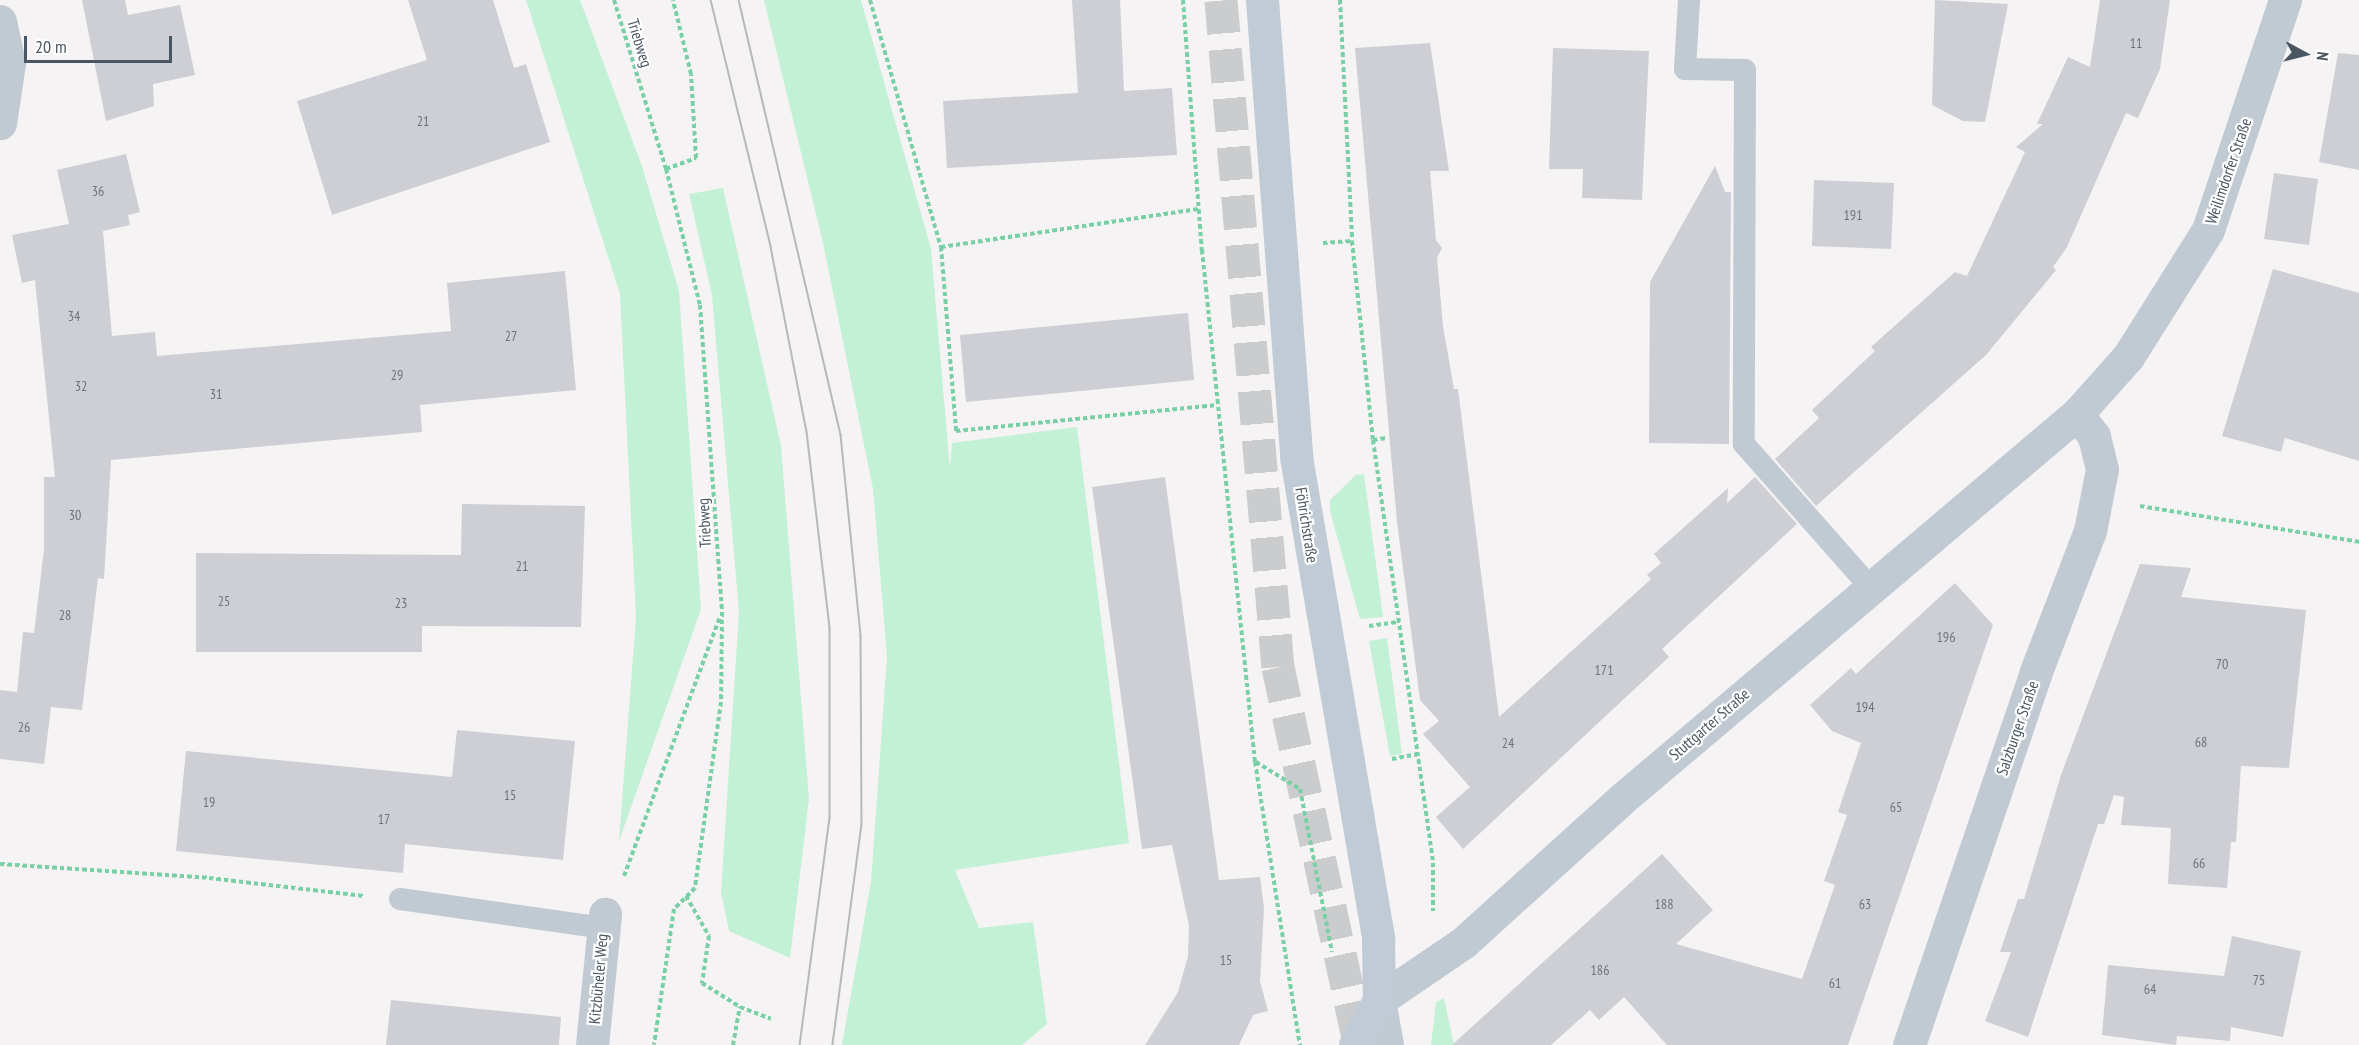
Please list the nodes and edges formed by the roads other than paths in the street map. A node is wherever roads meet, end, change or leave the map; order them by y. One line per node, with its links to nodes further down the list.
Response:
1 (1262, 0): 10 (main road, Föhrichstraße)
2 (1689, 0): 7 (lane)
3 (2285, 0): 6 (street, Weilimdorfer Straße)
4 (0, 21): 5 (street)
5 (0, 123)
6 (2077, 414): 7 (street, Stuttgarter Straße); 14 (street, Salzburger Straße)
7 (1870, 587): 10 (street, Stuttgarter Straße)
8 (400, 899): 9 (lane)
9 (604, 921): 11 (street, Kitzbüheler Weg)
10 (1379, 1000): 12 (main road, Stuttgarter Straße); 13 (street, Föhrichstraße)
11 (592, 1045)
12 (1355, 1045)
13 (1387, 1045)
14 (1909, 1045)

